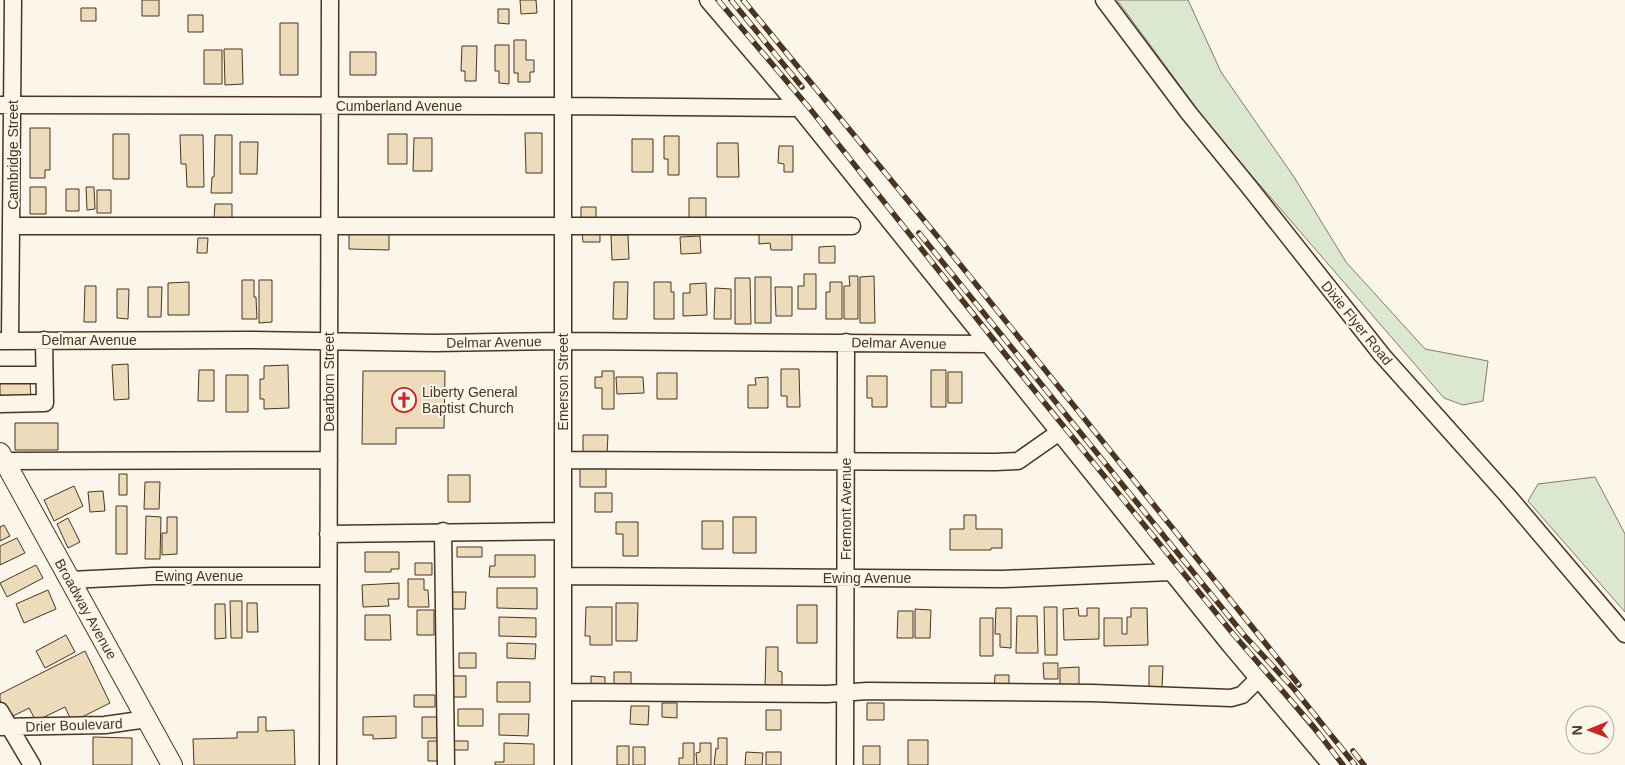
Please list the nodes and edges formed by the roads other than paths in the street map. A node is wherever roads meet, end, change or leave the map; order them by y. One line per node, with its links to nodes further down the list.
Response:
1 (13, 0): 6 (street, Cambridge Street)
2 (330, 0): 7 (street, Dearborn Street)
3 (563, 0): 8 (street, Emerson Street)
4 (708, 0): 9 (street)
5 (1104, 0): 36 (street, Dixie Flyer Road)
6 (7, 105): 7 (street, Cumberland Avenue); 10 (street, Cambridge Street)
7 (329, 106): 8 (street, Cumberland Avenue); 13 (street, Dearborn Street)
8 (563, 106): 9 (street, Cumberland Avenue); 11 (street, Emerson Street)
9 (799, 108): 19 (street)
10 (12, 226): 13 (street); 14 (street, Cambridge Street)
11 (562, 226): 12 (street); 13 (street); 17 (street, Emerson Street)
12 (852, 226)
13 (330, 227): 16 (street, Dearborn Street)
14 (5, 340): 15 (street, Delmar Avenue)
15 (44, 340): 16 (street, Delmar Avenue); 21 (street)
16 (328, 341): 17 (street, Delmar Avenue); 25 (street, Dearborn Street)
17 (563, 341): 18 (street, Delmar Avenue); 26 (street, Emerson Street)
18 (846, 342): 19 (street, Delmar Avenue); 27 (street, Fremont Avenue)
19 (987, 344): 23 (street)
20 (0, 375): 21 (street)
21 (44, 375): 22 (street)
22 (0, 404)
23 (1058, 433): 27 (street); 31 (street)
24 (2, 457): 25 (street); 35 (main road, Broadway Avenue)
25 (329, 460): 30 (street, Dearborn Street)
26 (563, 460): 27 (street); 29 (street, Emerson Street)
27 (846, 462): 34 (street, Fremont Avenue)
28 (443, 531): 29 (street); 30 (street); 46 (street)
29 (563, 531): 33 (street, Emerson Street)
30 (328, 534): 32 (street, Dearborn Street)
31 (1171, 572): 34 (street, Ewing Avenue); 37 (street)
32 (328, 576): 35 (street, Ewing Avenue); 45 (street, Dearborn Street)
33 (563, 576): 34 (street, Ewing Avenue); 38 (street, Emerson Street)
34 (846, 578): 39 (street, Fremont Avenue)
35 (70, 580): 41 (main road, Broadway Avenue)
36 (1625, 634)
37 (1258, 679): 39 (street); 49 (street)
38 (563, 692): 39 (street); 47 (street, Emerson Street)
39 (845, 693): 48 (street, Fremont Avenue)
40 (0, 711): 42 (street)
41 (147, 720): 42 (street, Drier Boulevard); 44 (main road, Broadway Avenue)
42 (4, 727): 43 (street)
43 (32, 765)
44 (172, 765)
45 (328, 765)
46 (446, 765)
47 (563, 765)
48 (845, 765)
49 (1331, 765)

